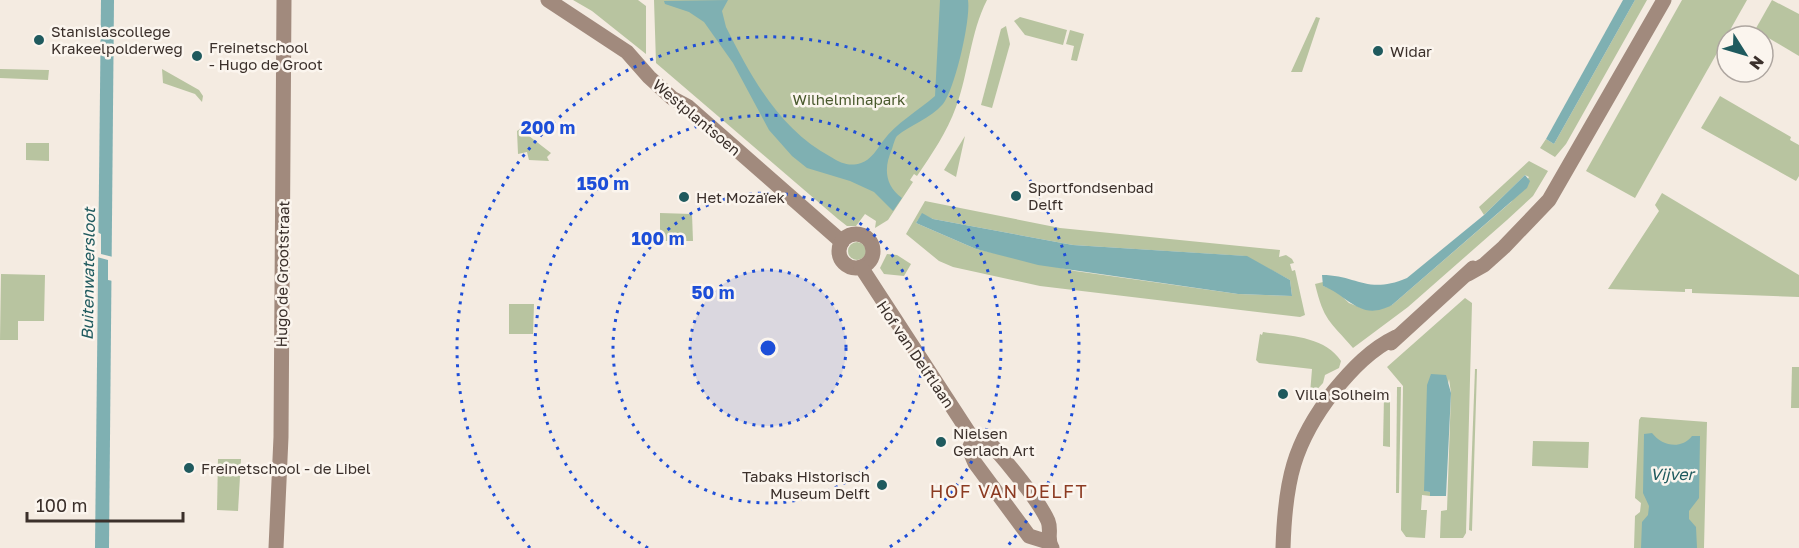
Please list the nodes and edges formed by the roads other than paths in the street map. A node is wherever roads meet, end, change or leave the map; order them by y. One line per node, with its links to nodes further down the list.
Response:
1 (284, 0): 8 (street, Hugo de Grootstraat)
2 (549, 0): 4 (street, Westplantsoen)
3 (1664, 0): 9 (street)
4 (842, 242): 5 (street); 5 (street)
5 (861, 267): 6 (street, Hof van Delftlaan)
6 (971, 444): 7 (street, Hof van Delftlaan); 7 (street, Hof van Delftlaan)
7 (1046, 544)
8 (276, 548)
9 (1282, 548)

